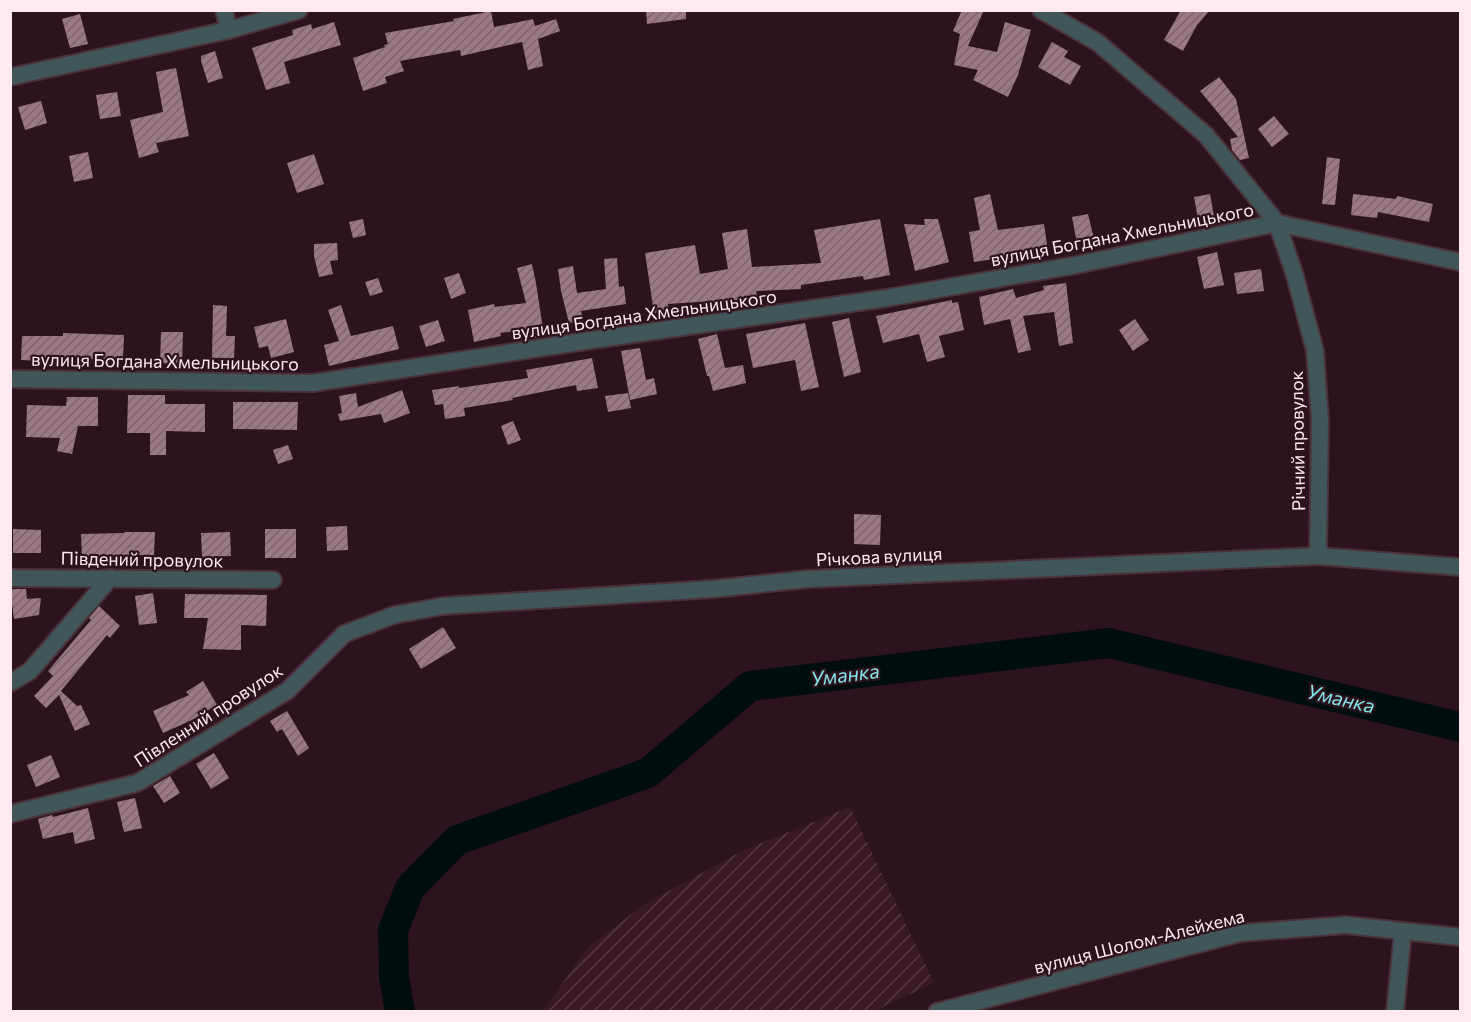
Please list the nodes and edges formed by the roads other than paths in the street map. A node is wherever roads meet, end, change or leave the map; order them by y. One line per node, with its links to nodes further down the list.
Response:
1 (224, 10): 4 (street)
2 (299, 10): 4 (street)
3 (1041, 10): 6 (street)
4 (229, 30): 5 (street)
5 (10, 77)
6 (1277, 223): 7 (street); 8 (street, вулиця Богдана Хмельницького); 9 (street, Річний провулок)
7 (1461, 262)
8 (10, 379)
9 (1318, 556): 10 (street, Річкова вулиця); 14 (street, Річкова вулиця)
10 (1461, 567)
11 (10, 578): 12 (street, Південий провулок)
12 (110, 578): 13 (street, Південий провулок); 15 (street)
13 (273, 580)
14 (443, 606): 16 (street, Півленний провулок)
15 (10, 683)
16 (10, 814)
17 (1403, 930): 18 (street, вулиця Шолом-Алейхема); 19 (street, вулиця Шолом-Алейхема); 20 (street)
18 (1461, 937)
19 (937, 1011)
20 (1395, 1011)

